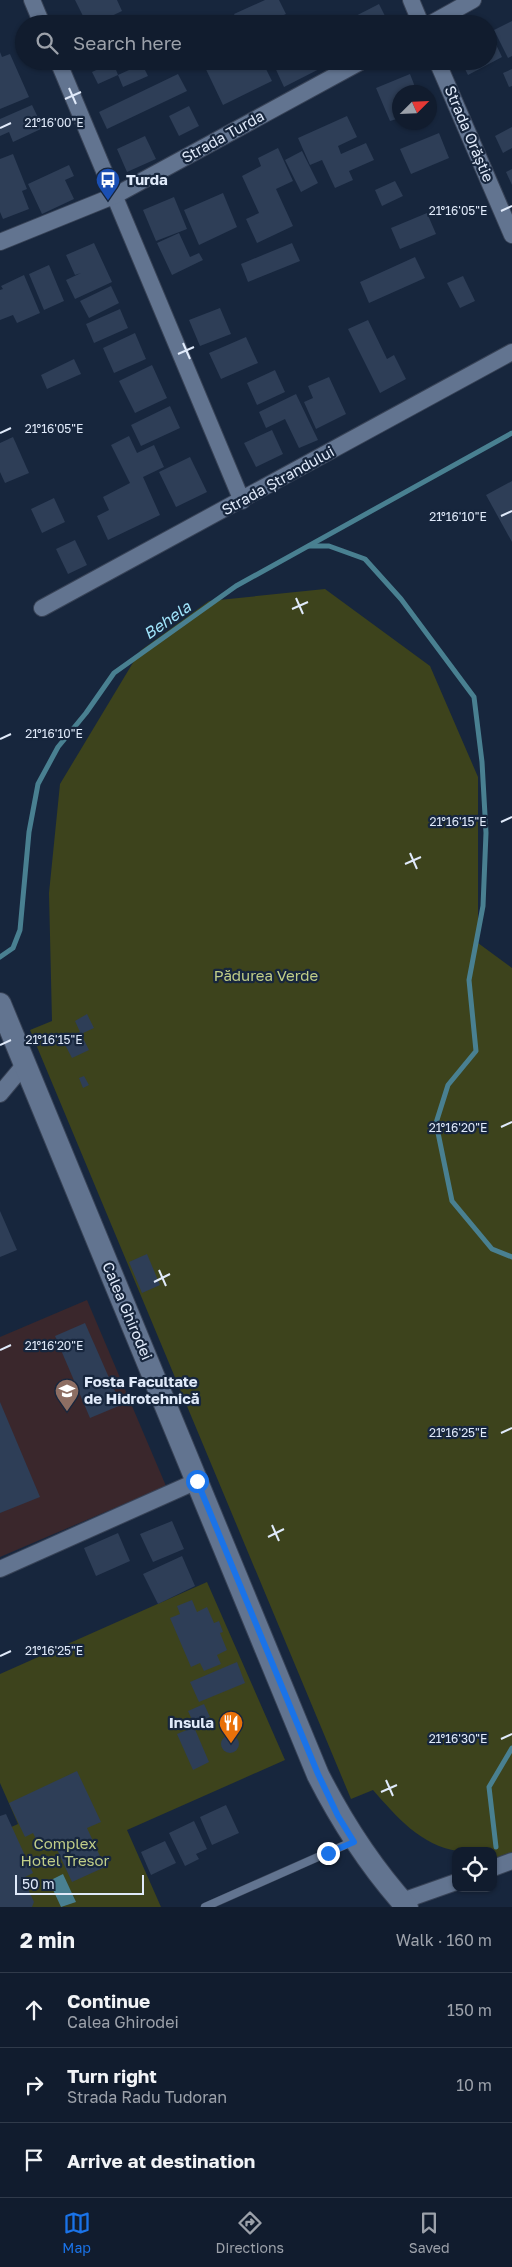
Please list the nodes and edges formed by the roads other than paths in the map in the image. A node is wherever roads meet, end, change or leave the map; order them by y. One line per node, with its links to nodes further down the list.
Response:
1 (32, 0): 4 (street)
2 (411, 0): 5 (street)
3 (473, 0): 6 (street)
4 (38, 15)
5 (417, 15)
6 (446, 15)
7 (62, 70): 10 (street)
8 (345, 70): 10 (street, Strada Turda)
9 (442, 70): 11 (street, Strada Orăștie)
10 (116, 195): 12 (street, Strada Turda); 14 (street)
11 (512, 235)
12 (0, 242)
13 (512, 352): 14 (street, Strada Ștrandului)
14 (242, 501): 15 (street, Strada Ștrandului)
15 (42, 608)
16 (0, 1004): 17 (street, Calea Ghirodei)
17 (25, 1064): 18 (street); 19 (street, Calea Ghirodei)
18 (0, 1094)
19 (197, 1481): 20 (street); 21 (street, Calea Ghirodei)
20 (0, 1568)
21 (354, 1842): 25 (street, Calea Ghirodei); 26 (lane)
22 (512, 1861): 23 (street)
23 (497, 1867)
24 (452, 1884): 25 (street)
25 (405, 1904)
26 (205, 1907)

